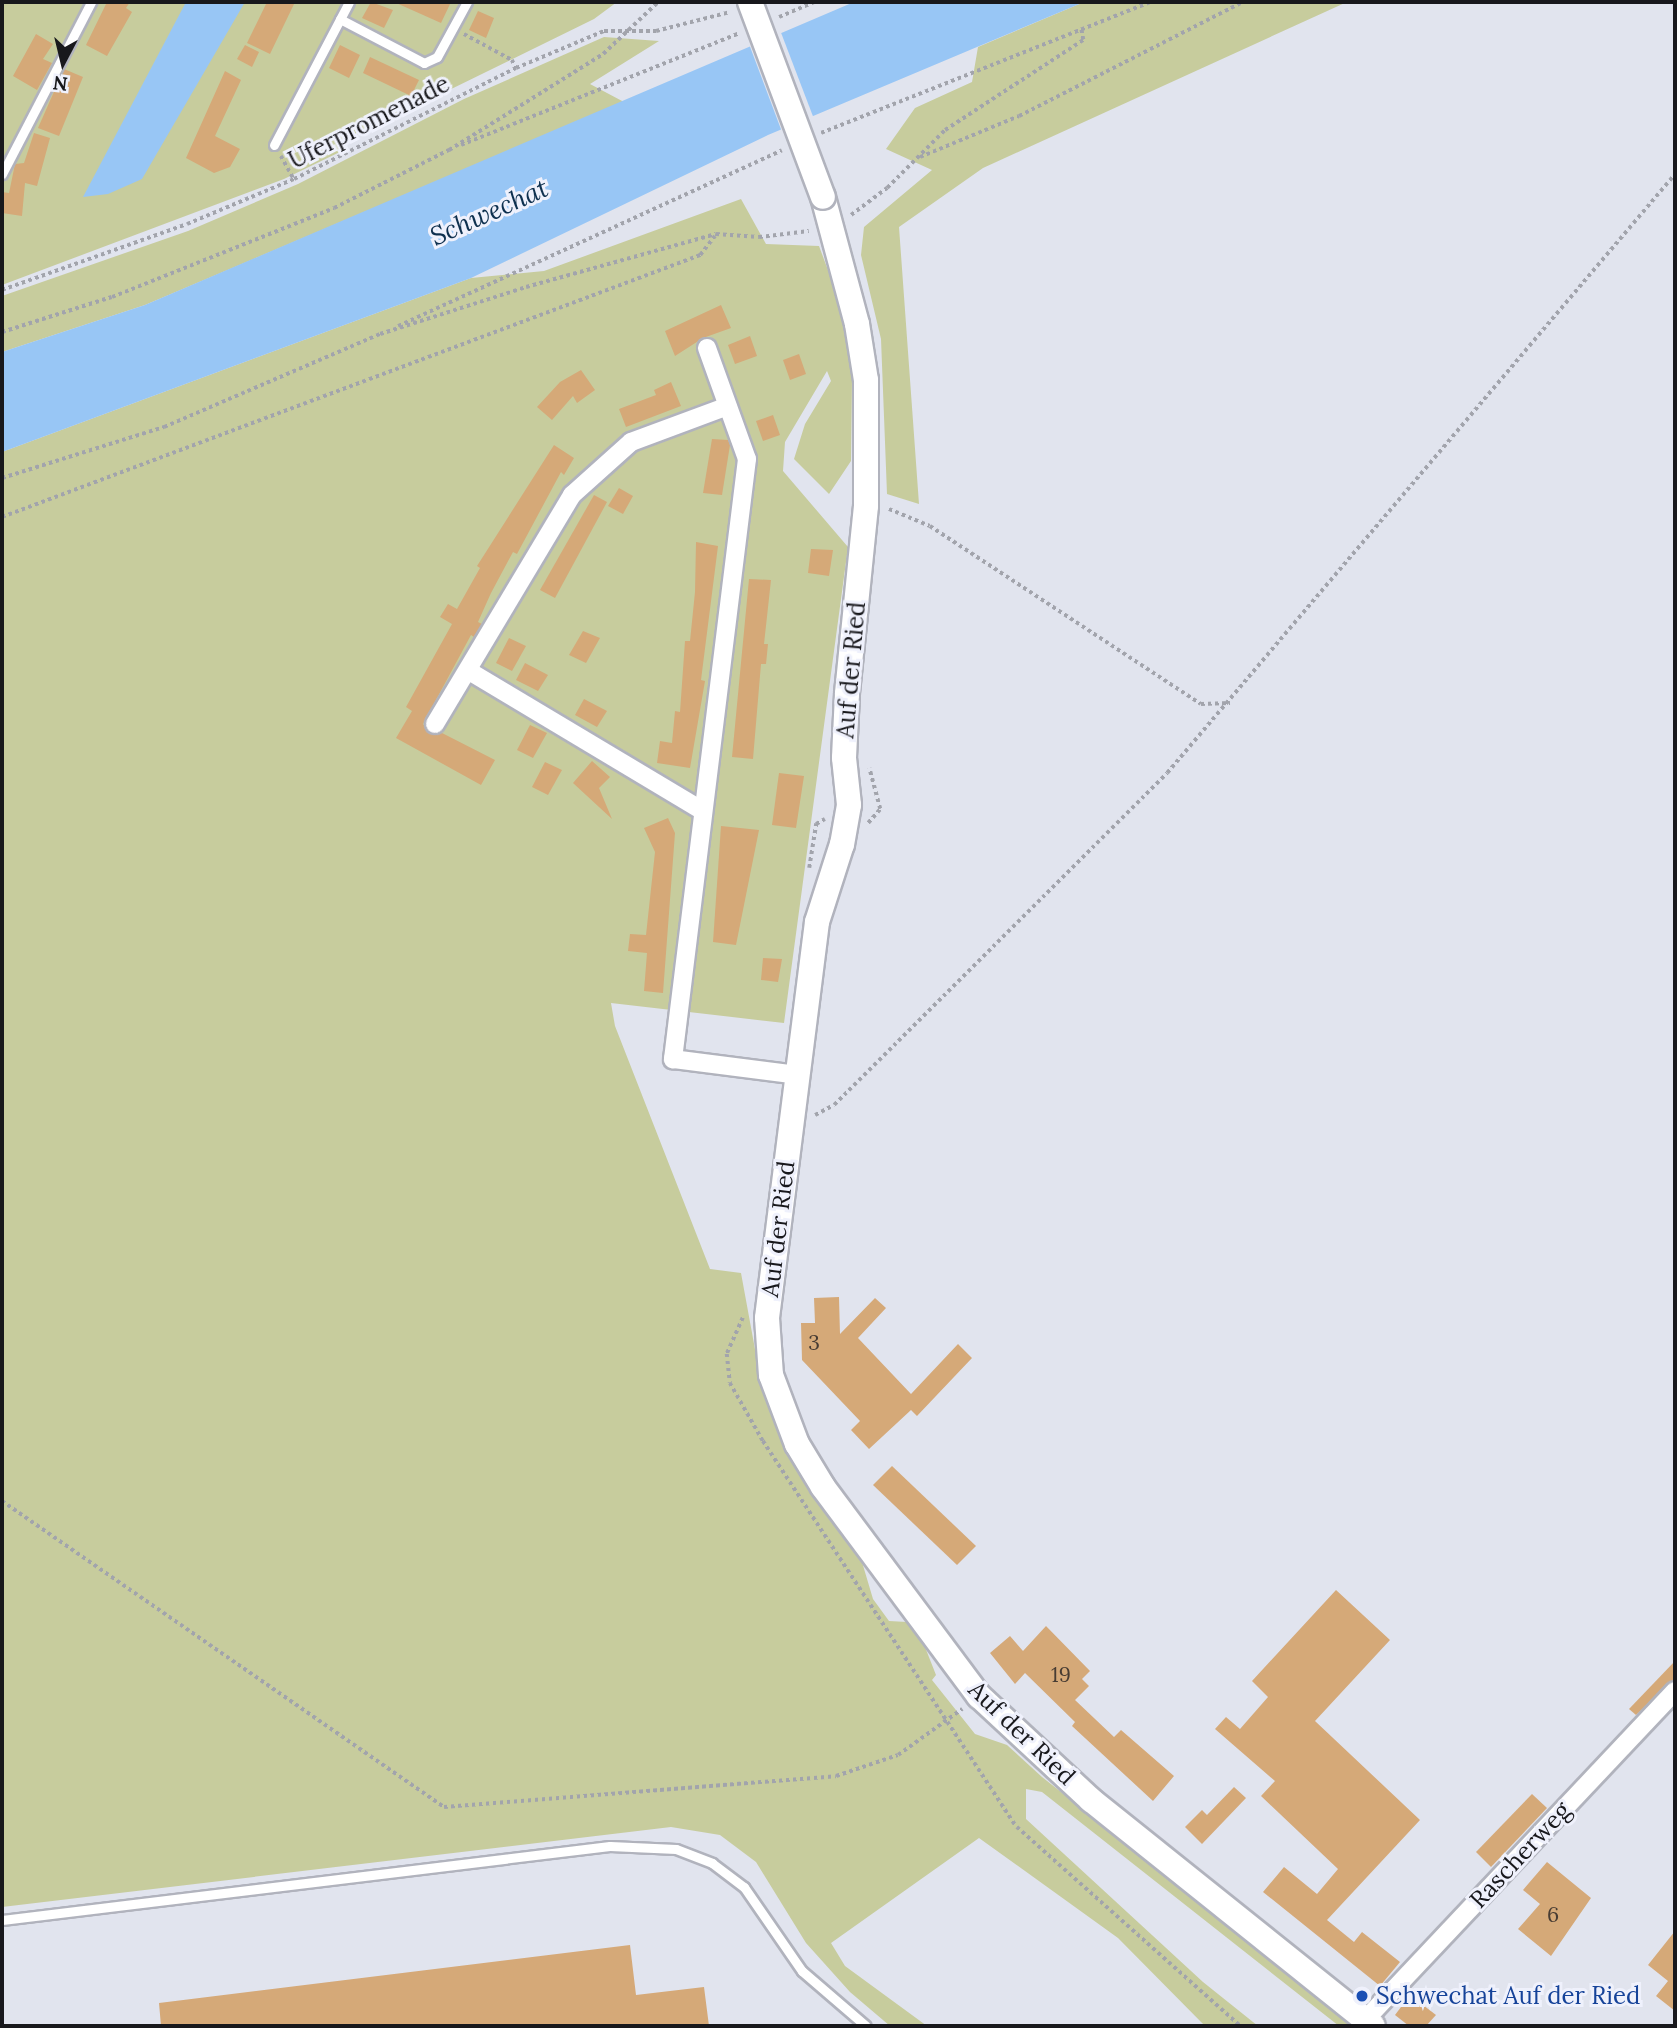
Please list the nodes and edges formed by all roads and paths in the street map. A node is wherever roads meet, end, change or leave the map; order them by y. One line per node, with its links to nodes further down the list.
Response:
1 (91, 2): 22 (lane)
2 (349, 2): 9 (lane)
3 (467, 2): 11 (lane)
4 (658, 2): 12 (path)
5 (815, 2): 10 (path)
6 (1150, 2): 13 (path)
7 (1243, 2): 20 (path)
8 (742, 6): 12 (path, Uferpromenade); 25 (main road, Auf der Ried, bridge)
9 (340, 19): 11 (lane); 17 (lane)
10 (770, 21)
11 (453, 28): 15 (path)
12 (629, 29): 15 (path, Uferpromenade); 19 (path)
13 (1081, 29): 16 (path); 20 (path)
14 (744, 31): 19 (path)
15 (516, 68): 24 (path, Uferpromenade)
16 (814, 136)
17 (274, 145)
18 (788, 147): 29 (path)
19 (449, 150): 28 (path)
20 (915, 159): 25 (path)
21 (286, 165): 24 (path)
22 (2, 174)
23 (1675, 174): 36 (path)
24 (294, 179): 27 (path, Uferpromenade)
25 (836, 213): 26 (path); 33 (main road, Auf der Ried)
26 (716, 234): 29 (path); 34 (path)
27 (2, 290)
28 (2, 332)
29 (380, 334): 32 (path)
30 (707, 348): 31 (street)
31 (728, 406): 35 (street); 39 (street)
32 (2, 478)
33 (866, 506): 36 (path); 40 (main road, Auf der Ried)
34 (2, 517)
35 (469, 671): 37 (street); 39 (street)
36 (1230, 703): 43 (path)
37 (435, 724)
38 (868, 765): 40 (path)
39 (700, 809): 42 (street)
40 (847, 821): 41 (path); 42 (main road, Auf der Ried)
41 (808, 876)
42 (798, 1075): 43 (main road, Auf der Ried)
43 (792, 1119): 49 (main road, Auf der Ried)
44 (745, 1307): 47 (path)
45 (2, 1501): 47 (path)
46 (1675, 1690): 49 (street, Rascherweg)
47 (947, 1721): 51 (path)
48 (2, 1920): 50 (lane)
49 (1369, 2023)
50 (866, 2026)
51 (1240, 2026)

